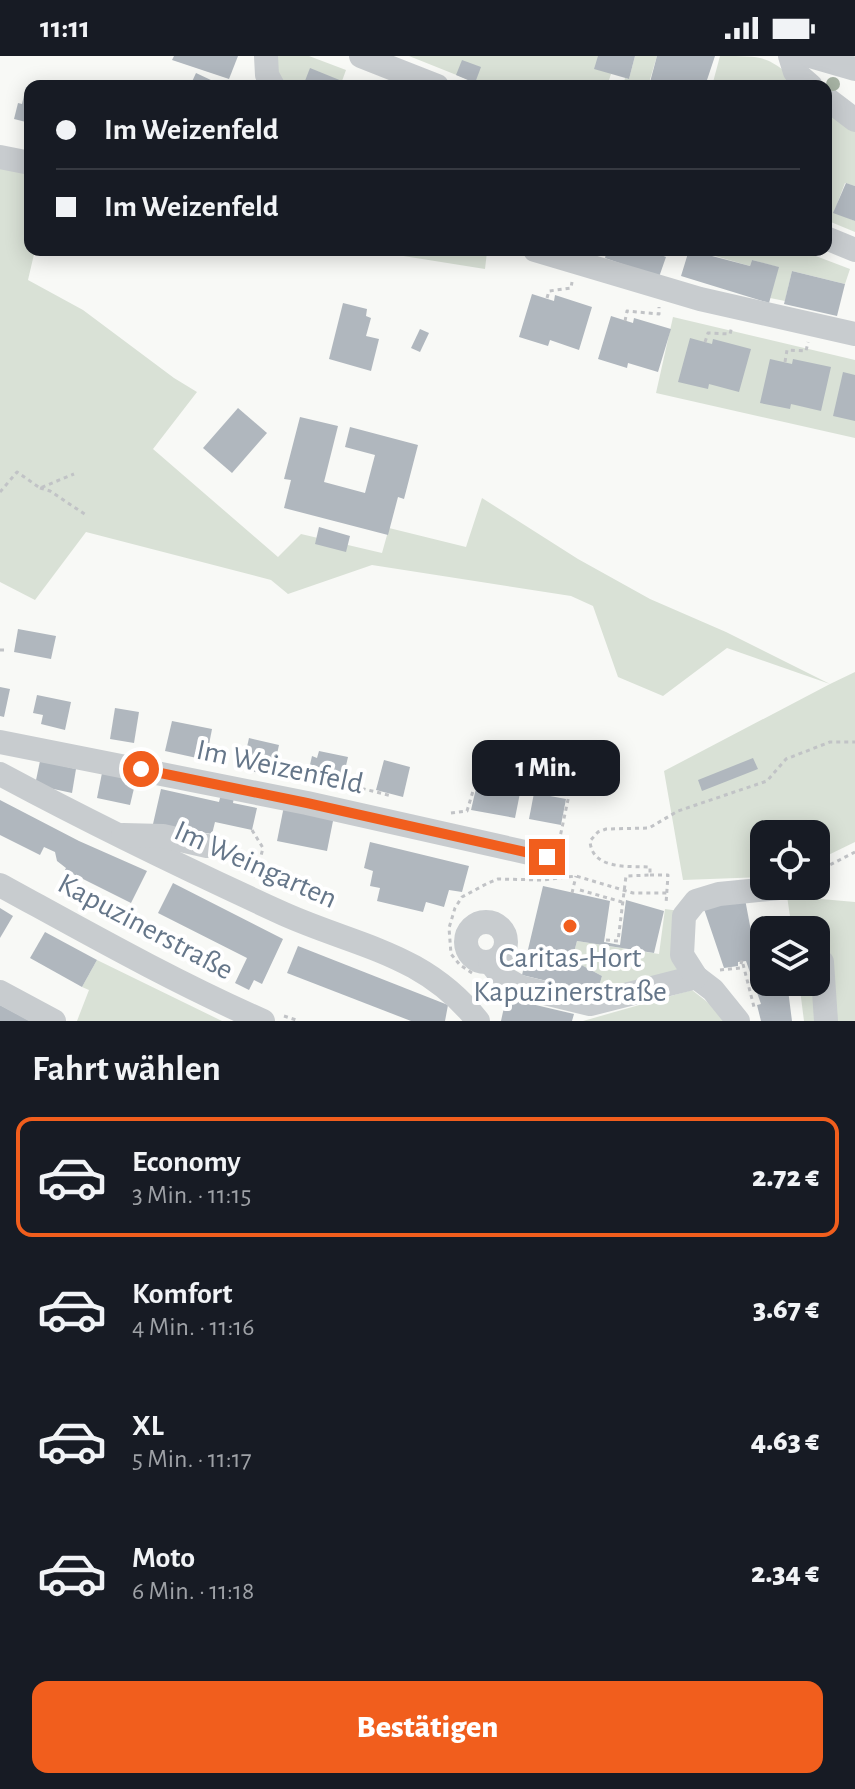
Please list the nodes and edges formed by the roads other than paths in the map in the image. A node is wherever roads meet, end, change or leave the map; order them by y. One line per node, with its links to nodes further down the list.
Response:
1 (266, 56): 6 (street)
2 (361, 56): 7 (street)
3 (790, 56): 8 (street)
4 (810, 56): 5 (street)
5 (855, 69)
6 (270, 80)
7 (422, 80)
8 (804, 80)
9 (832, 103): 10 (street)
10 (855, 120)
11 (0, 157): 12 (street)
12 (24, 162)
13 (832, 240): 14 (street)
14 (855, 250)
15 (555, 256): 16 (street)
16 (855, 334)
17 (0, 742): 21 (street, Im Weizenfeld)
18 (0, 774): 19 (street, Im Weingarten)
19 (113, 835): 20 (street); 31 (street, Im Weingarten)
20 (207, 846)
21 (554, 848)
22 (0, 885): 30 (street, Kapuzinerstraße)
23 (750, 891): 25 (street)
24 (485, 969): 25 (street)
25 (696, 977): 28 (street)
26 (0, 992): 29 (street)
27 (824, 996): 32 (street)
28 (746, 1013)
29 (54, 1021)
30 (263, 1021)
31 (478, 1021)
32 (826, 1021)

